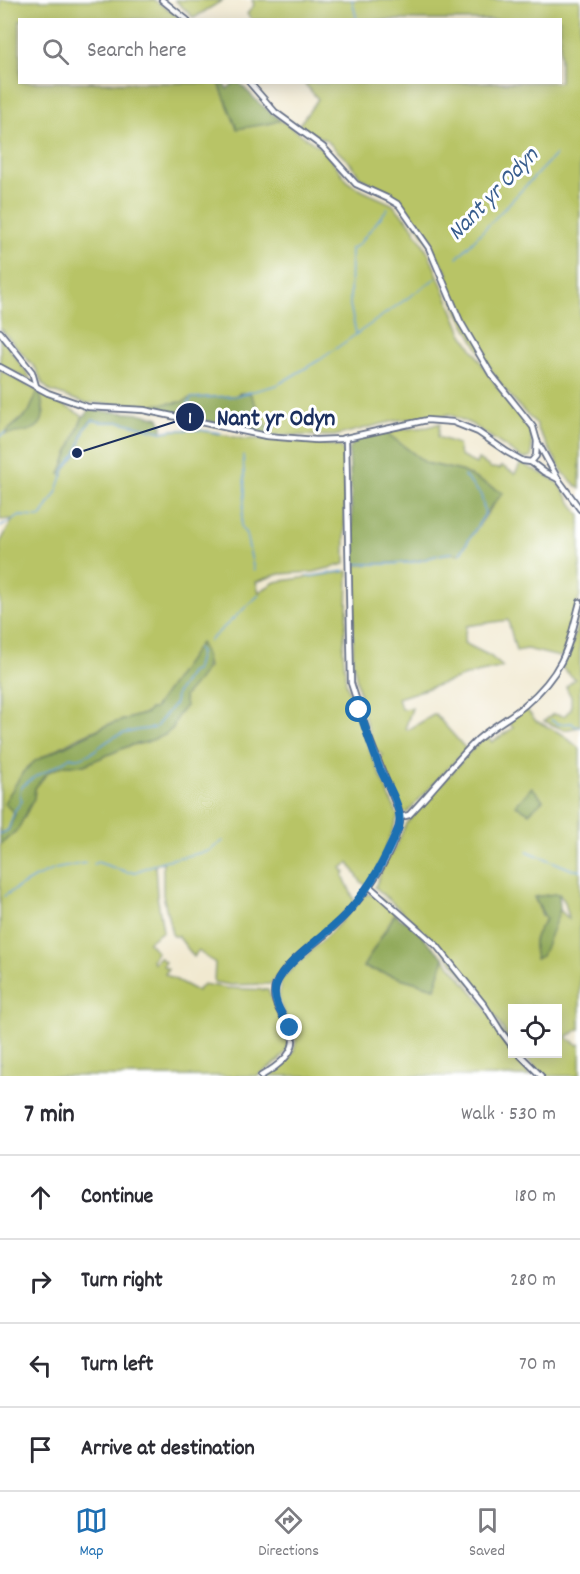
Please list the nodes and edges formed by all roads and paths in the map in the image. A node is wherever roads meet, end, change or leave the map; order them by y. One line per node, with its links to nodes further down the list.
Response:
1 (162, 0): 2 (street)
2 (184, 18)
3 (251, 84): 8 (street)
4 (0, 332): 6 (street)
5 (0, 367): 6 (street)
6 (36, 386): 7 (street)
7 (346, 438): 9 (street); 13 (street)
8 (537, 441): 9 (street); 10 (street)
9 (531, 462): 10 (street)
10 (558, 479): 11 (street)
11 (580, 509)
12 (580, 602): 13 (street)
13 (401, 817): 14 (street)
14 (370, 886): 15 (street); 17 (street)
15 (508, 1040)
16 (524, 1058): 18 (street)
17 (261, 1076)
18 (541, 1076)

